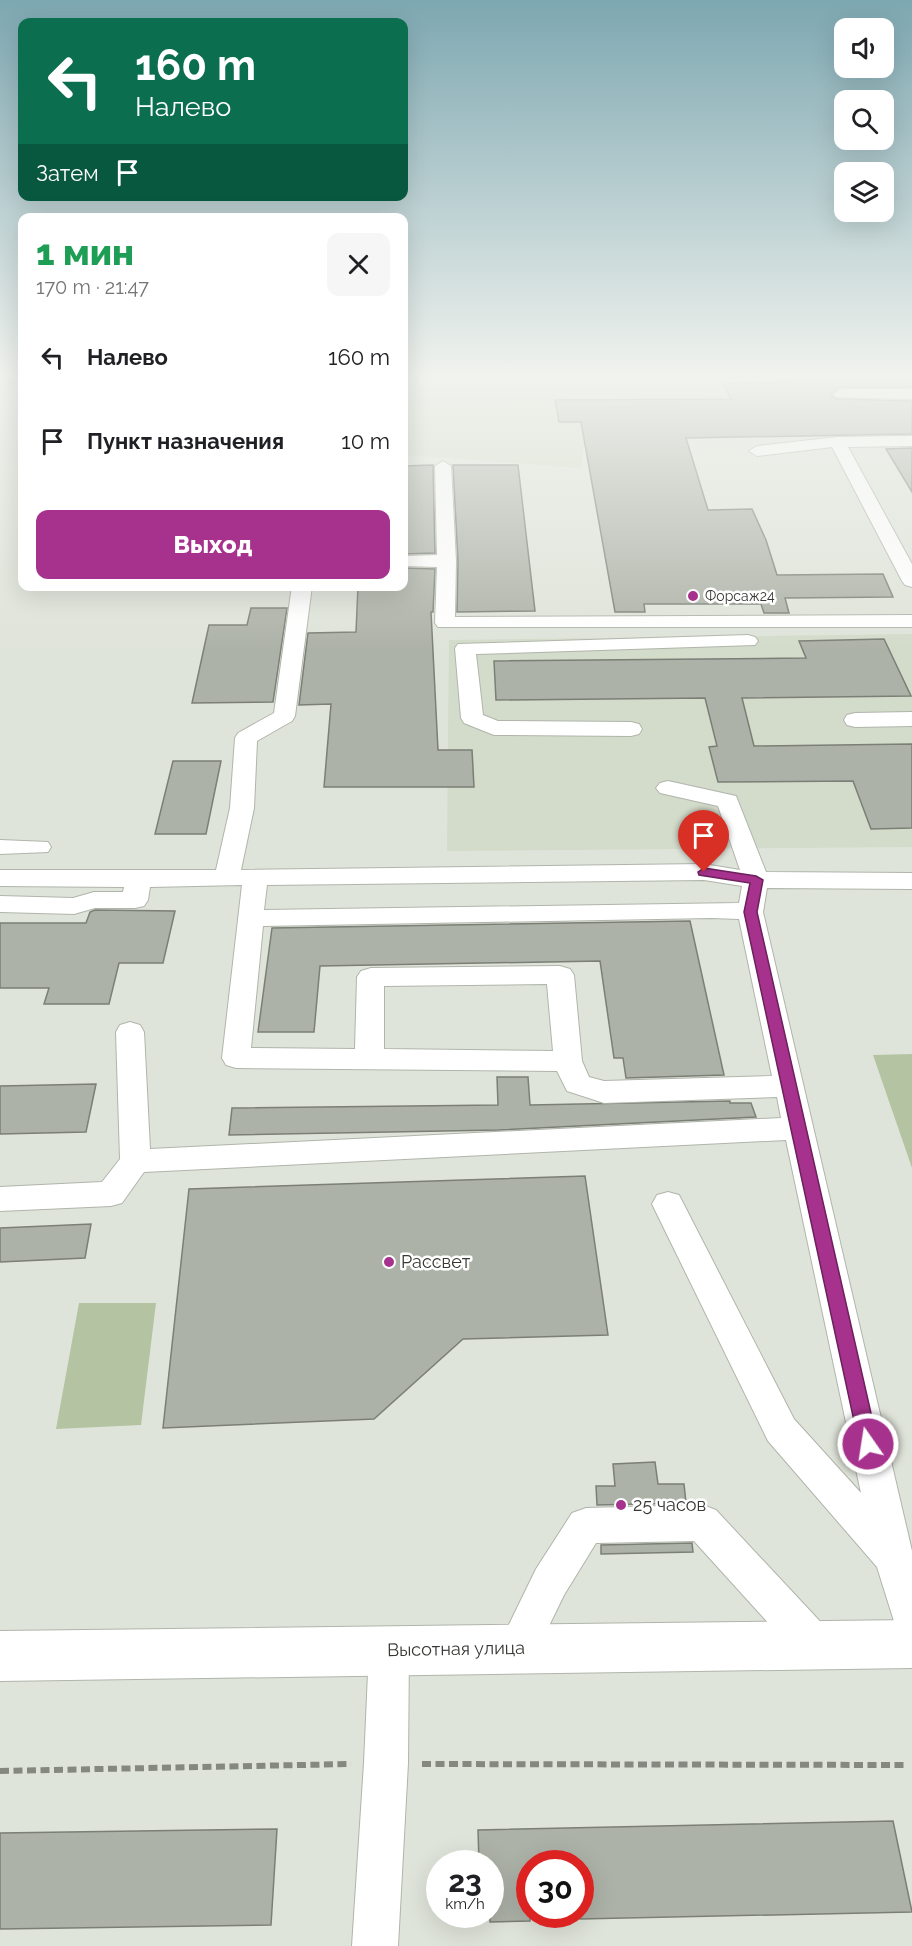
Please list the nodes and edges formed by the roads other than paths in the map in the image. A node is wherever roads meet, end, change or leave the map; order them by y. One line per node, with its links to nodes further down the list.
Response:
1 (443, 469): 4 (street)
2 (851, 469): 5 (street)
3 (408, 561): 4 (street)
4 (447, 561): 7 (street)
5 (912, 581)
6 (301, 591): 15 (street)
7 (912, 621)
8 (748, 641): 11 (street)
9 (912, 719): 10 (street)
10 (855, 720)
11 (631, 729)
12 (668, 788): 19 (street)
13 (0, 847): 14 (street)
14 (39, 847)
15 (227, 877): 16 (street); 18 (street)
16 (255, 877): 19 (street); 23 (street)
17 (0, 878): 18 (street)
18 (138, 879): 21 (street)
19 (756, 880): 20 (street); 22 (street)
20 (912, 881)
21 (0, 904)
22 (750, 912): 23 (street); 27 (street)
23 (252, 918): 25 (street)
24 (130, 1032): 29 (street)
25 (369, 1059): 26 (street); 26 (street)
26 (568, 1061): 27 (street)
27 (790, 1086): 28 (street)
28 (797, 1128): 29 (street); 32 (street)
29 (135, 1161): 30 (street)
30 (0, 1199)
31 (668, 1203): 32 (street)
32 (894, 1557): 33 (street)
33 (912, 1620)
34 (912, 1644): 35 (main road, Высотная улица)
35 (815, 1645): 36 (main road, Высотная улица); 36 (street)
36 (517, 1649): 37 (main road, Высотная улица)
37 (389, 1650): 38 (main road, Высотная улица); 39 (street)
38 (0, 1656)
39 (375, 1946)

